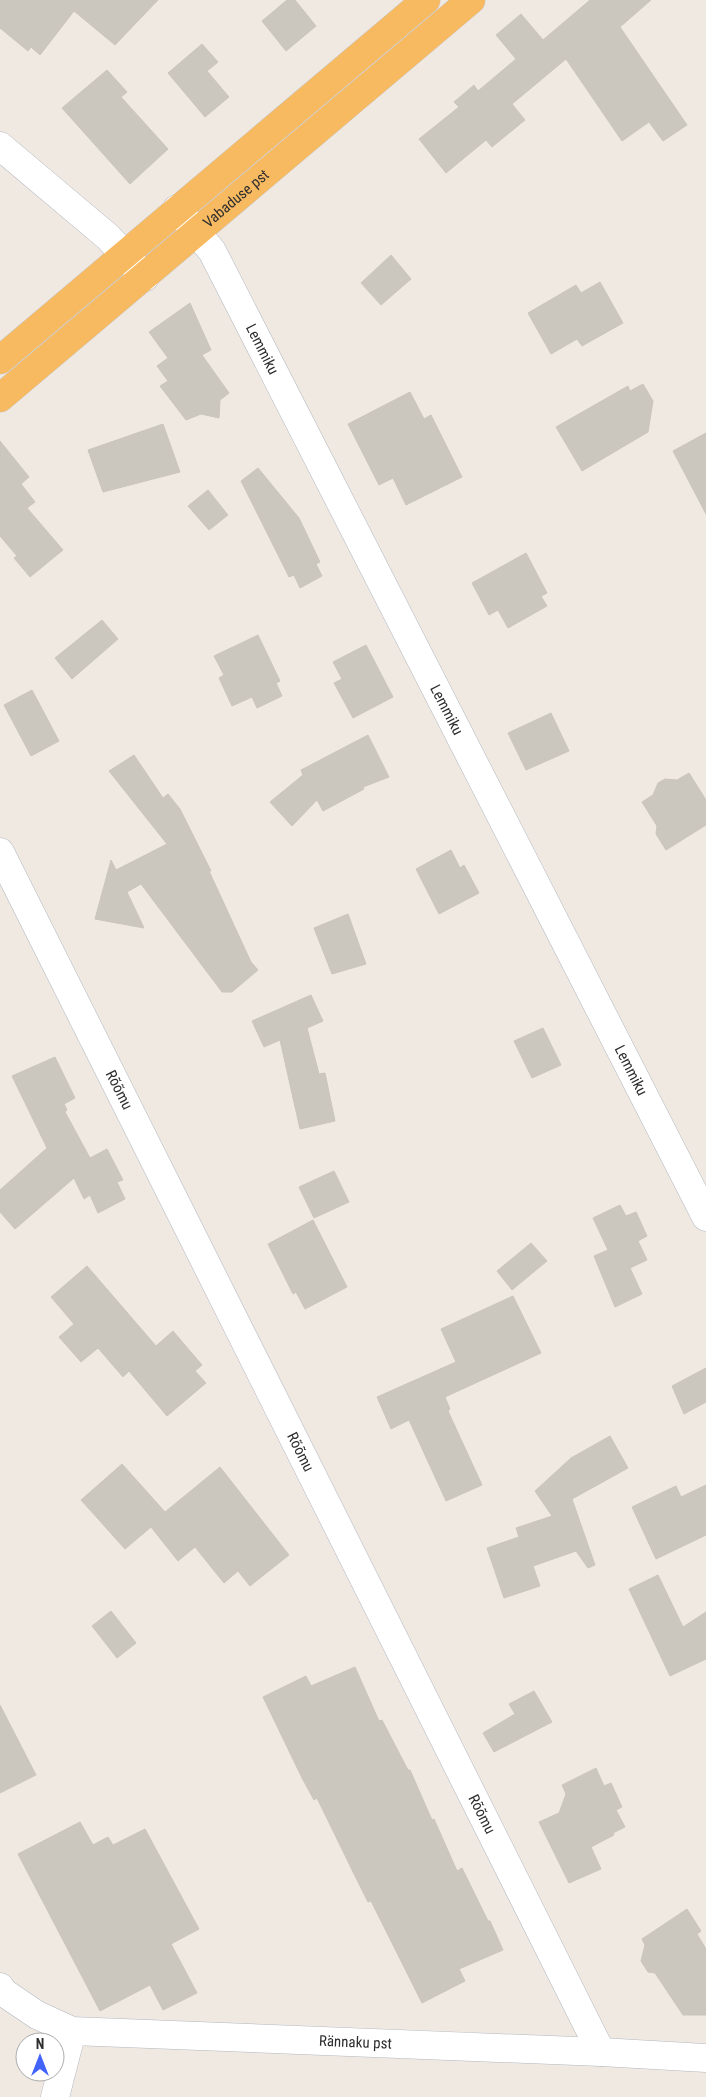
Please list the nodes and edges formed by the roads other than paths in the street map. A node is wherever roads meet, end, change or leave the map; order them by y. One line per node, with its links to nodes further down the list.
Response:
1 (426, 0): 4 (highway, Vabaduse pst)
2 (471, 0): 5 (highway, Vabaduse pst)
3 (0, 146): 6 (street)
4 (177, 209): 5 (street, Lemmiku); 6 (highway, Vabaduse pst)
5 (198, 232): 7 (highway, Vabaduse pst); 11 (street, Lemmiku)
6 (124, 256): 7 (street); 8 (highway, Vabaduse pst)
7 (145, 277): 9 (highway, Vabaduse pst)
8 (0, 360)
9 (0, 398)
10 (0, 852): 14 (street, Rõõmu)
11 (706, 1217)
12 (0, 1987): 13 (street)
13 (72, 2031): 14 (street, Rännaku pst); 16 (street)
14 (601, 2052): 15 (street, Rännaku pst)
15 (706, 2058)
16 (55, 2097)

